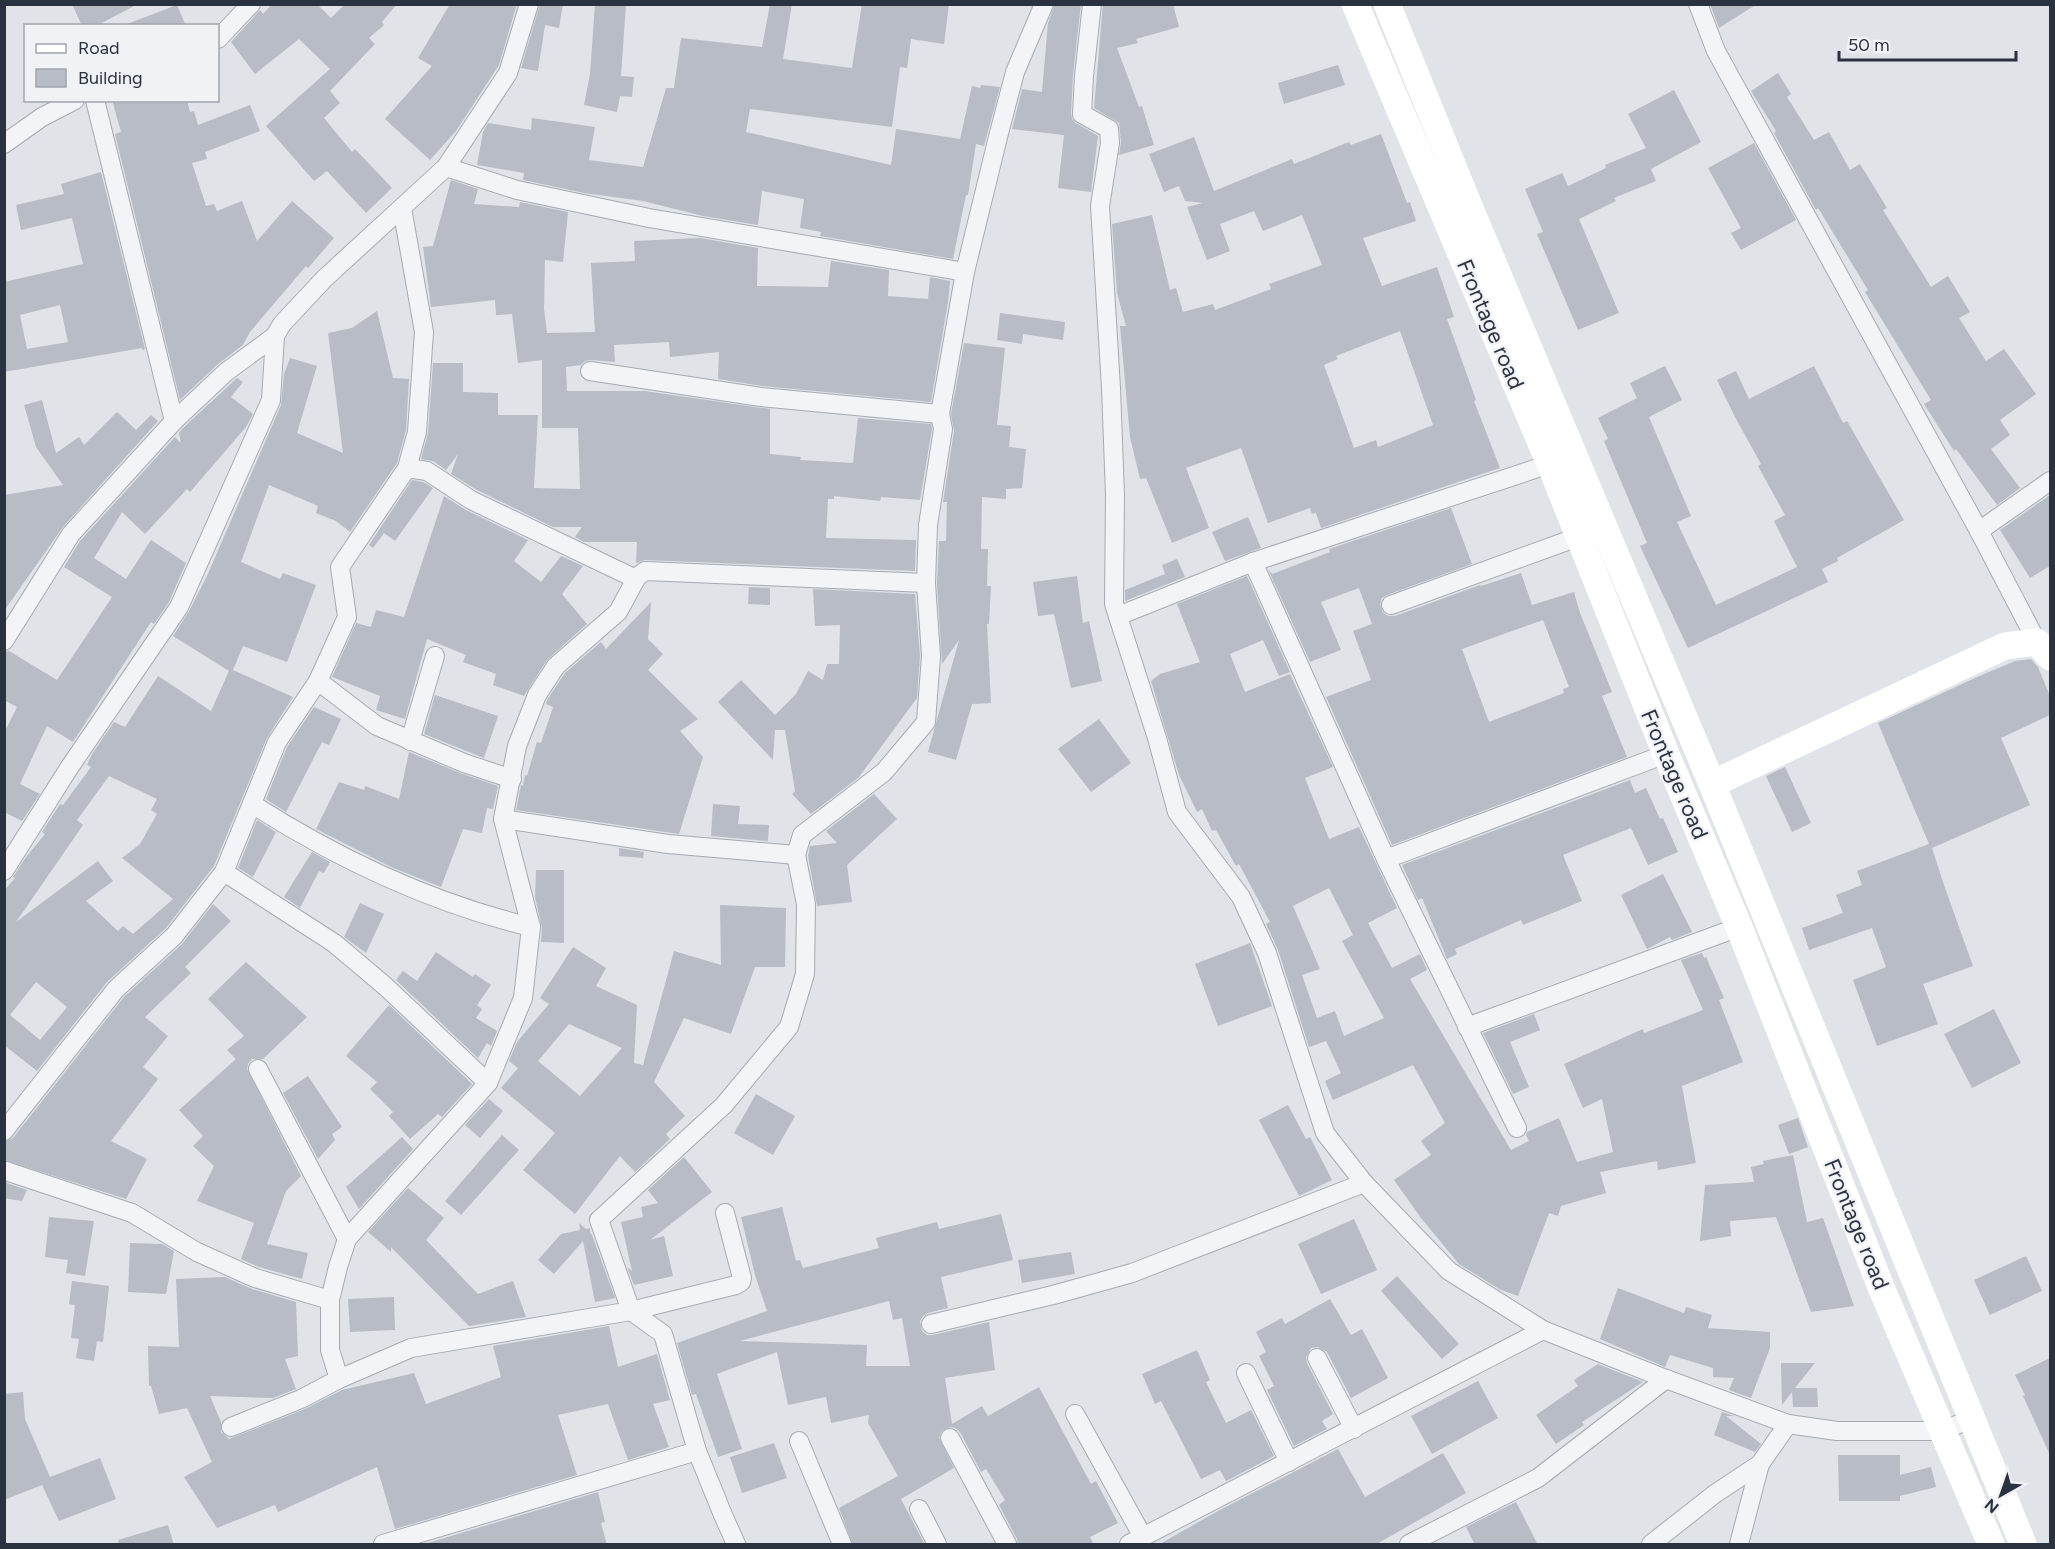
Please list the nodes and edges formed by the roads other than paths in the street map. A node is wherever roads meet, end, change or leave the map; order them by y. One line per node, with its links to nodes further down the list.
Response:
1 (251, 4): 8 (street)
2 (530, 4): 12 (street)
3 (1044, 4): 14 (street)
4 (1092, 4): 28 (street)
5 (1355, 4): 19 (main road, Frontage road)
6 (1387, 4): 36 (main road)
7 (1698, 4): 22 (street)
8 (219, 38)
9 (71, 102): 11 (street)
10 (95, 102): 18 (street)
11 (4, 144)
12 (446, 167): 13 (street); 14 (street)
13 (402, 207): 15 (street); 20 (street)
14 (965, 272): 17 (street)
15 (275, 336): 18 (street); 41 (street)
16 (590, 370): 17 (street)
17 (940, 414): 26 (street)
18 (174, 421): 29 (street)
19 (1550, 464): 23 (main road, Frontage road); 24 (street)
20 (407, 468): 25 (street); 32 (street)
21 (2050, 481): 22 (street)
22 (1979, 531): 30 (street)
23 (1578, 537): 27 (street); 34 (main road, Frontage road)
24 (1253, 562): 28 (street); 40 (street)
25 (636, 579): 26 (street); 35 (street)
26 (926, 583): 39 (street)
27 (1391, 605)
28 (1118, 616): 51 (street)
29 (4, 641)
30 (2044, 649): 36 (main road)
31 (435, 656): 33 (street)
32 (318, 681): 33 (street); 37 (street)
33 (410, 741): 35 (street)
34 (1666, 754): 40 (street); 44 (main road, Frontage road)
35 (512, 779): 38 (street)
36 (1712, 784): 63 (main road)
37 (252, 804): 42 (street); 43 (street)
38 (503, 819): 39 (street); 43 (street)
39 (796, 855): 55 (street)
40 (1386, 859): 45 (street)
41 (4, 871)
42 (224, 872): 47 (street); 49 (street)
43 (531, 927): 47 (street)
44 (1739, 927): 45 (street); 67 (main road, Frontage road)
45 (1467, 1027): 48 (street)
46 (258, 1069): 53 (street)
47 (488, 1083): 53 (street)
48 (1517, 1128)
49 (4, 1131)
50 (6, 1171): 54 (street)
51 (1364, 1183): 56 (street); 57 (street)
52 (725, 1213): 55 (street)
53 (347, 1239): 54 (street)
54 (330, 1300): 60 (street)
55 (631, 1311): 60 (street); 70 (street)
56 (931, 1324)
57 (1543, 1330): 61 (street); 66 (street)
58 (1317, 1358): 66 (street)
59 (1246, 1374): 71 (street)
60 (339, 1379): 65 (street)
61 (1665, 1379): 64 (street); 80 (street)
62 (1075, 1414): 74 (street)
63 (1971, 1419): 67 (street); 84 (main road)
64 (1788, 1424): 67 (street); 72 (street)
65 (231, 1427)
66 (1354, 1429): 71 (street)
67 (1942, 1431): 83 (main road, Frontage road)
68 (950, 1438): 79 (street)
69 (799, 1442): 77 (street)
70 (698, 1451): 75 (street); 76 (street)
71 (1289, 1462): 74 (street)
72 (1760, 1464): 81 (street); 82 (street)
73 (918, 1509): 78 (street)
74 (1136, 1541)
75 (383, 1545)
76 (736, 1545)
77 (842, 1545)
78 (937, 1545)
79 (1007, 1545)
80 (1410, 1545)
81 (1651, 1545)
82 (1739, 1545)
83 (1991, 1545)
84 (2023, 1545)

